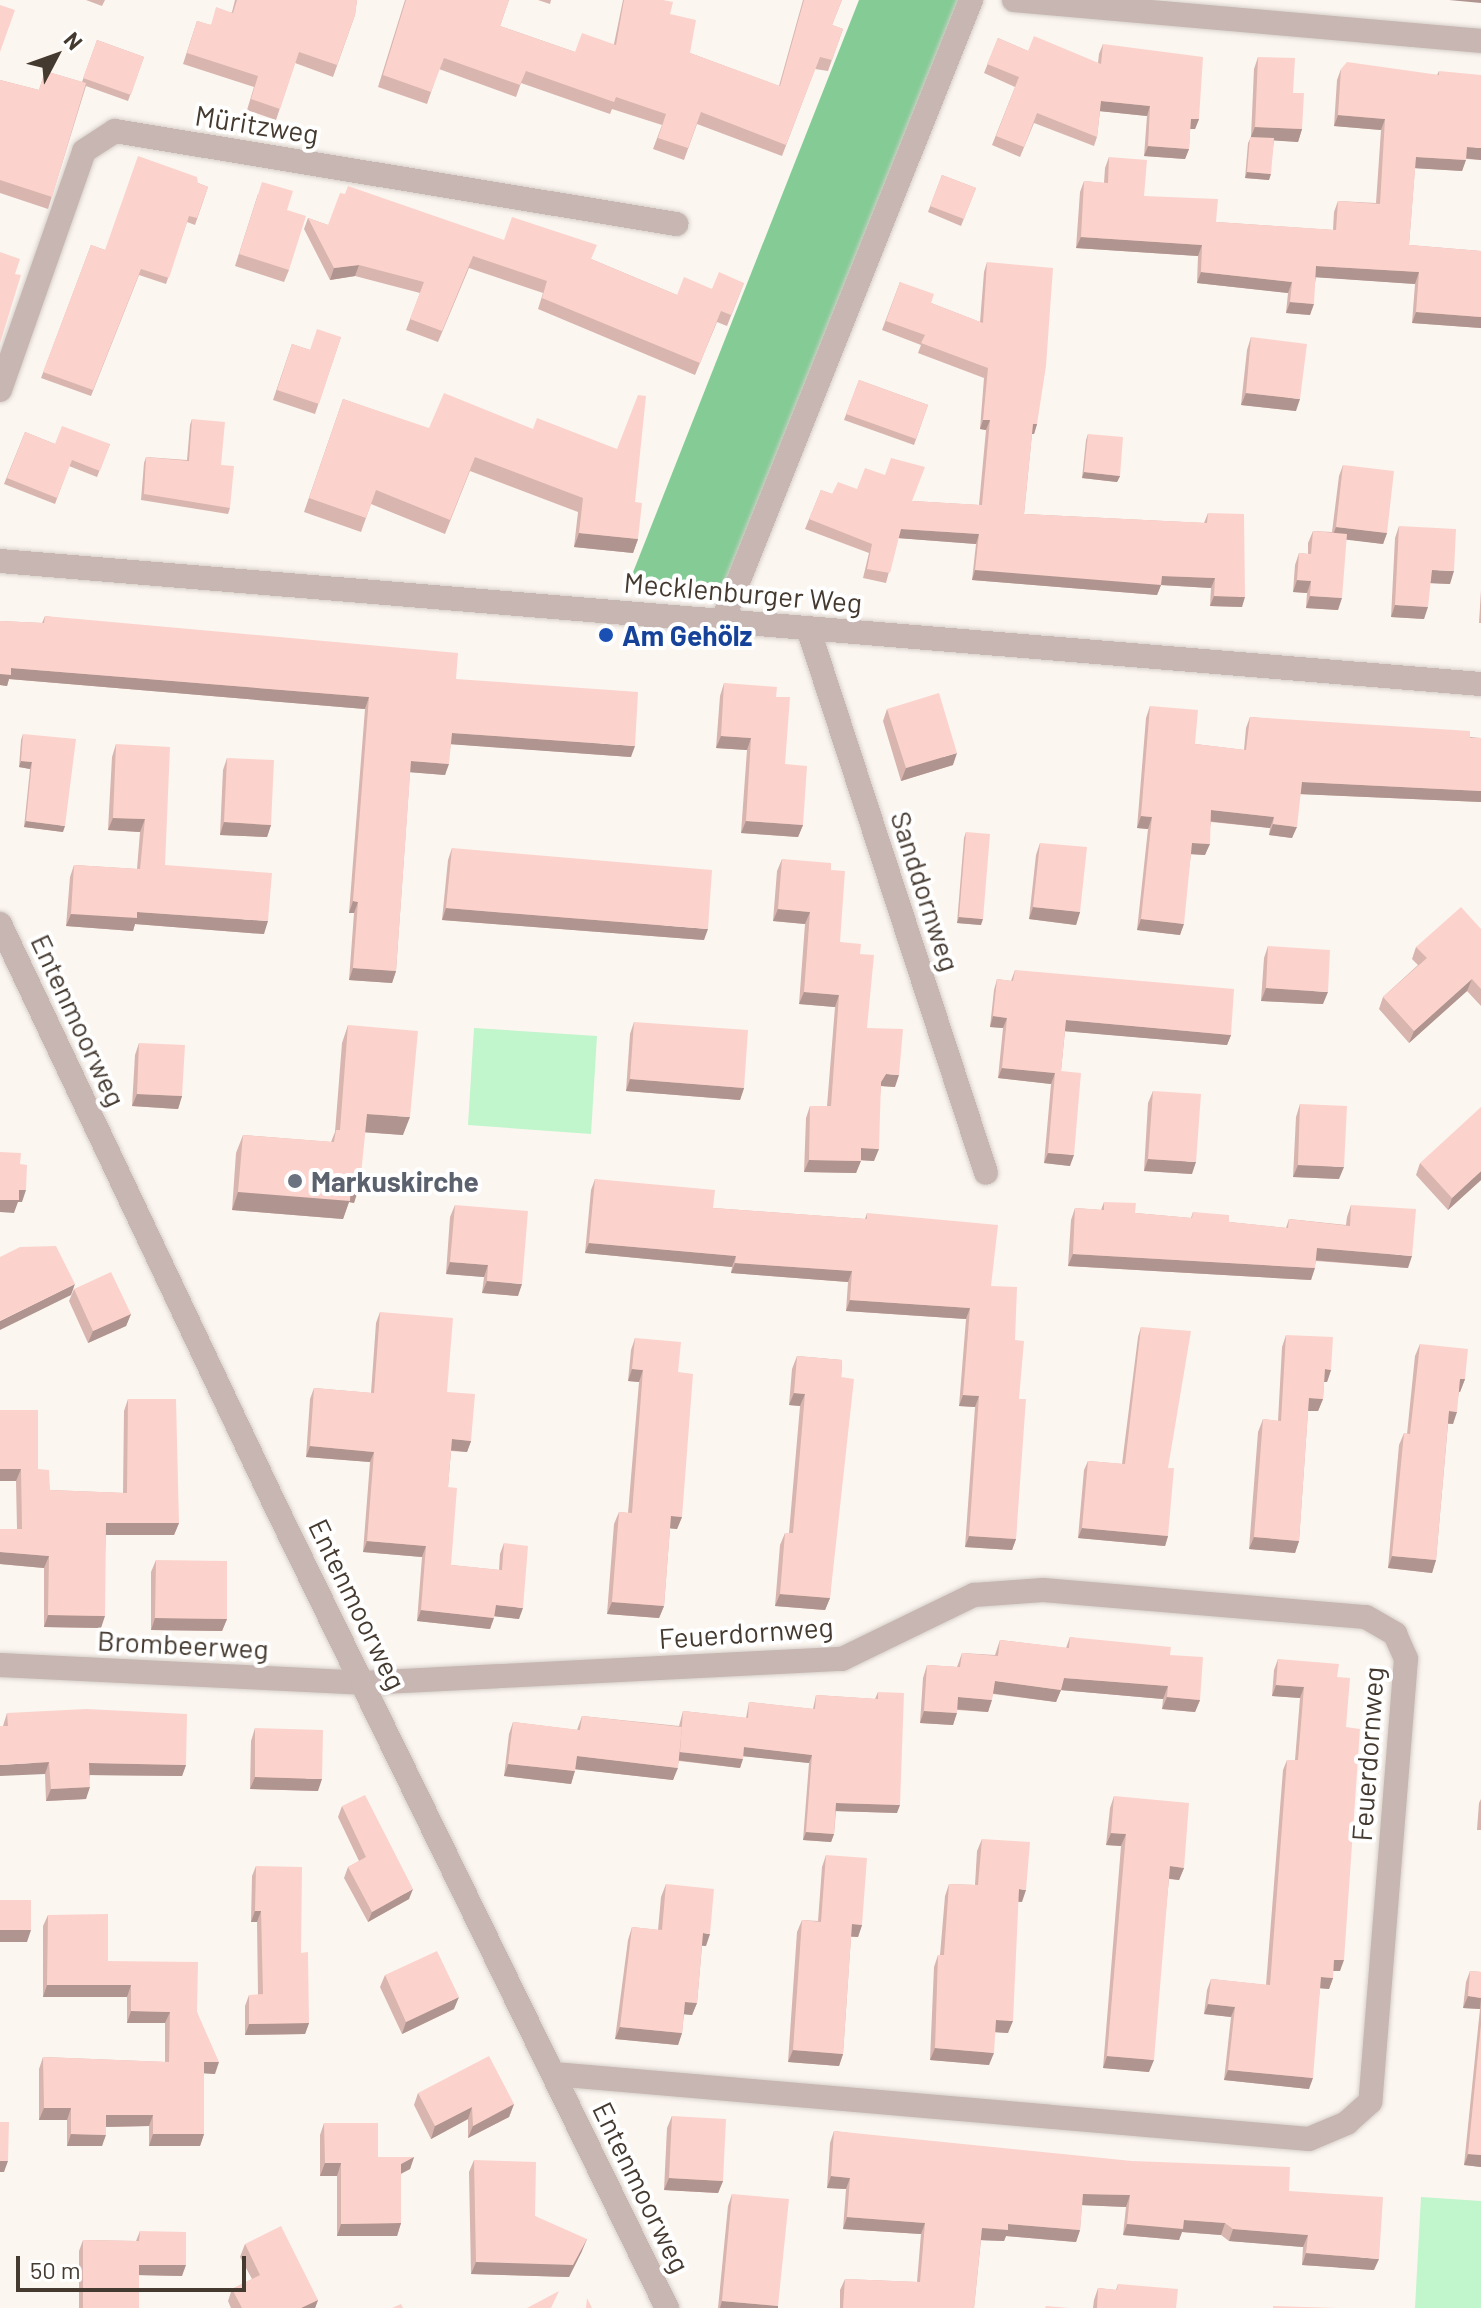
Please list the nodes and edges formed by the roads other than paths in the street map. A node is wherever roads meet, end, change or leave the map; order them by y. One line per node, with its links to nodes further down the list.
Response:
1 (971, 0): 7 (street)
2 (1014, 0): 3 (street)
3 (1481, 41)
4 (676, 224): 5 (street, Müritzweg)
5 (0, 390)
6 (0, 561): 7 (street, Mecklenburger Weg)
7 (723, 620): 8 (street, Mecklenburger Weg)
8 (808, 628): 9 (street, Mecklenburger Weg); 11 (street, Sanddornweg)
9 (1481, 684)
10 (0, 924): 13 (street, Entenmoorweg)
11 (986, 1173)
12 (0, 1665): 13 (street, Brombeerweg)
13 (363, 1683): 14 (street, Entenmoorweg); 14 (street, Feuerdornweg)
14 (554, 2074): 15 (street, Entenmoorweg)
15 (667, 2308)

